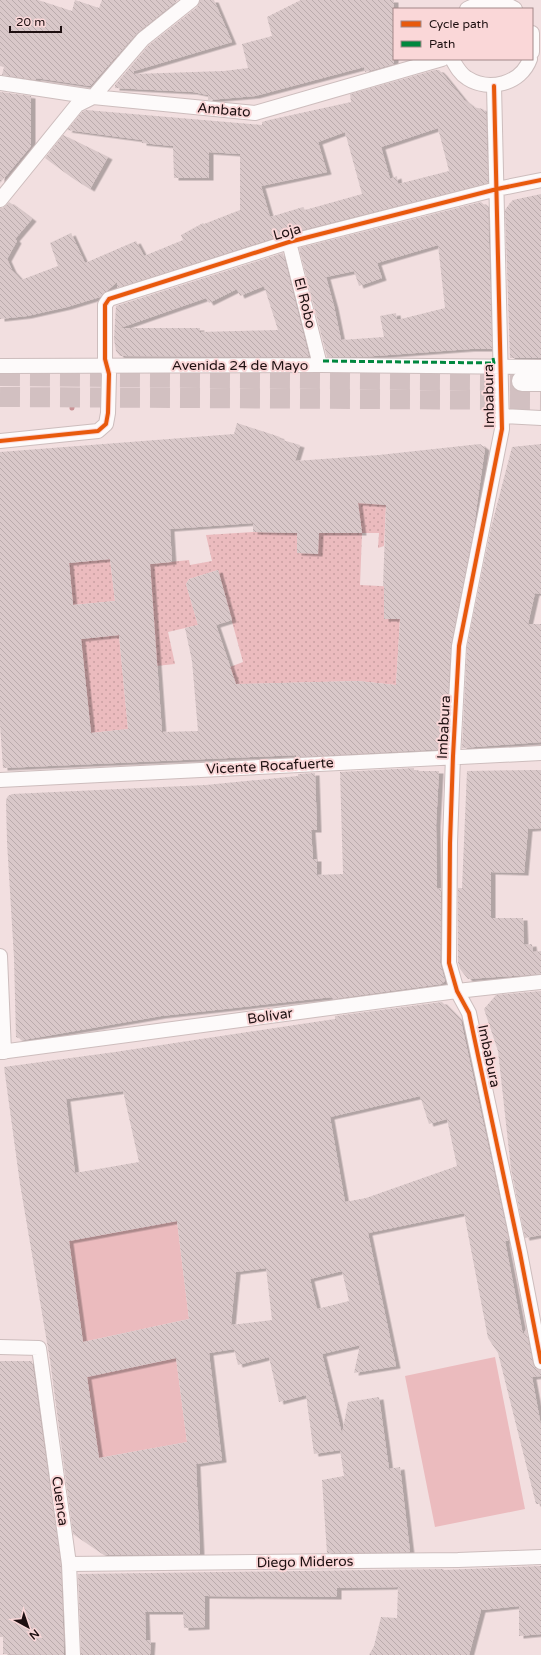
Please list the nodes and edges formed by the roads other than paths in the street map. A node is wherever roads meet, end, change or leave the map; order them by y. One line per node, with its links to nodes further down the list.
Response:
1 (192, 0): 12 (street)
2 (488, 1): 3 (street); 4 (street)
3 (469, 8)
4 (513, 8)
5 (535, 34): 6 (street)
6 (533, 46)
7 (439, 60): 12 (street, Ambato)
8 (452, 60): 11 (street)
9 (530, 60): 11 (street)
10 (0, 83): 12 (street, Ambato)
11 (494, 86): 14 (street, Imbabura)
12 (93, 97): 15 (street)
13 (541, 180): 14 (street, Loja)
14 (497, 189): 16 (street, Loja); 18 (street, Imbabura)
15 (0, 200)
16 (289, 242): 17 (street, El Robo); 20 (street, Loja)
17 (322, 363): 18 (street, Avenida 24 de Mayo); 20 (street, Avenida 24 de Mayo)
18 (497, 363): 21 (street, Avenida 24 de Mayo); 22 (street, Imbabura)
19 (0, 366): 20 (street)
20 (107, 366): 24 (street)
21 (541, 366)
22 (503, 416): 23 (street); 26 (street, Imbabura)
23 (541, 418)
24 (0, 441)
25 (541, 752): 26 (street, Vicente Rocafuerte)
26 (453, 756): 27 (street, Vicente Rocafuerte); 30 (street, Imbabura)
27 (0, 780)
28 (0, 956): 31 (street)
29 (541, 982): 30 (street, Bolívar)
30 (457, 991): 31 (street, Bolívar); 33 (street, Imbabura)
31 (2, 1052)
32 (0, 1347): 35 (street, Cuenca)
33 (541, 1362)
34 (541, 1557): 35 (street, Diego Mideros)
35 (69, 1564): 36 (street, Cuenca)
36 (73, 1655)

